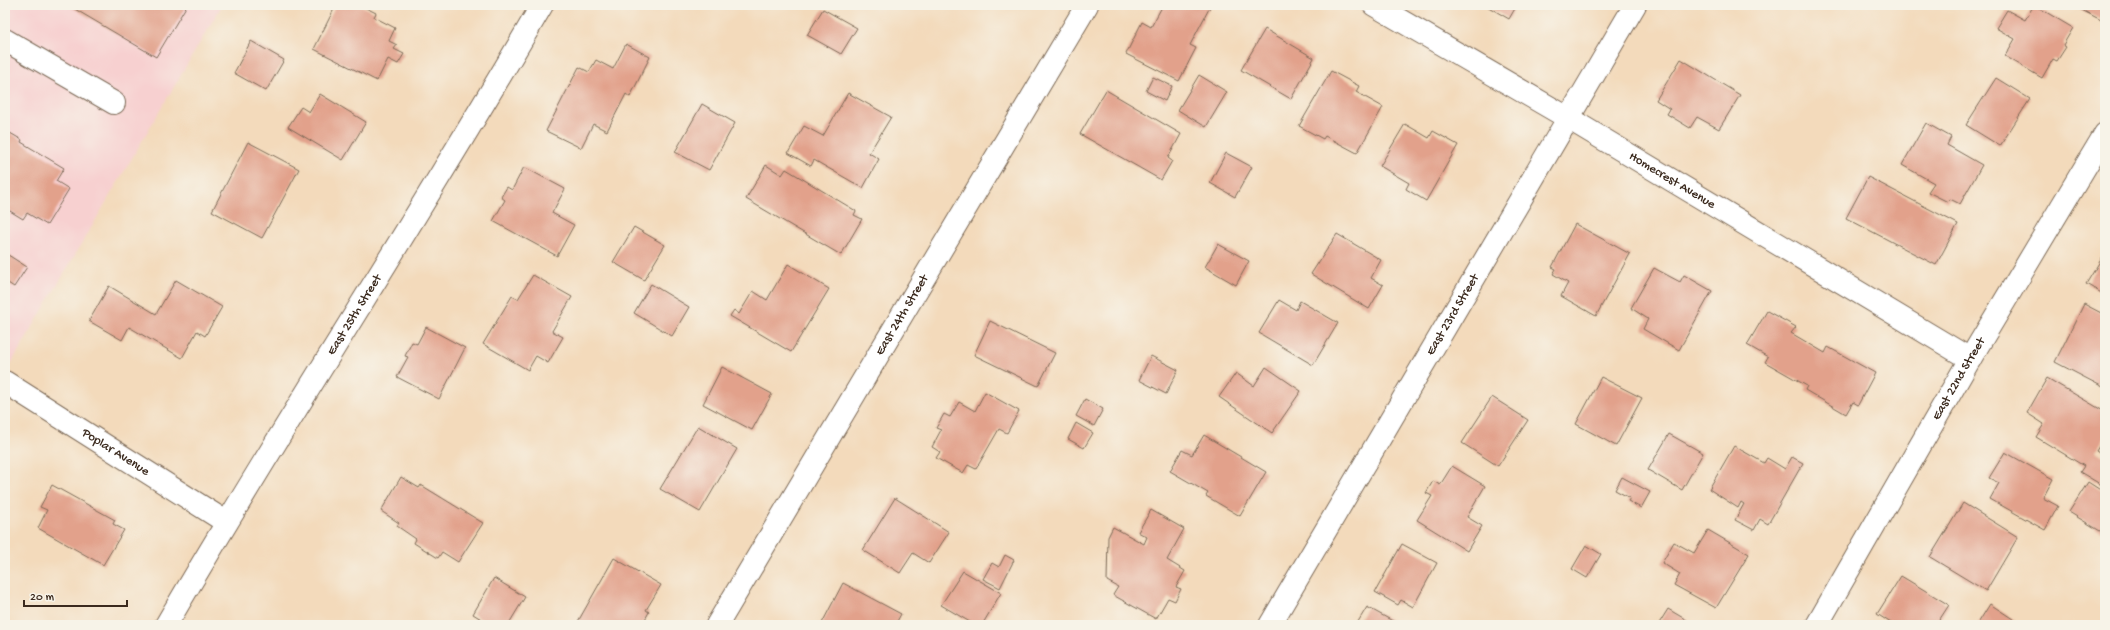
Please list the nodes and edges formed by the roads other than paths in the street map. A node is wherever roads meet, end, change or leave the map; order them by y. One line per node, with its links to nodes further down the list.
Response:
1 (542, 5): 11 (street, East 25th Street)
2 (1086, 5): 13 (street, East 24th Street)
3 (1374, 5): 7 (street, Homecrest Avenue)
4 (1635, 5): 7 (street, East 23rd Street)
5 (5, 40): 6 (street)
6 (114, 103)
7 (1568, 118): 9 (street, Homecrest Avenue); 14 (street, East 23rd Street)
8 (2105, 134): 9 (street, East 22nd Street)
9 (1970, 359): 15 (street, East 22nd Street)
10 (5, 382): 11 (street, Poplar Avenue)
11 (226, 522): 12 (street, East 25th Street)
12 (166, 625)
13 (717, 625)
14 (1270, 625)
15 (1817, 625)

